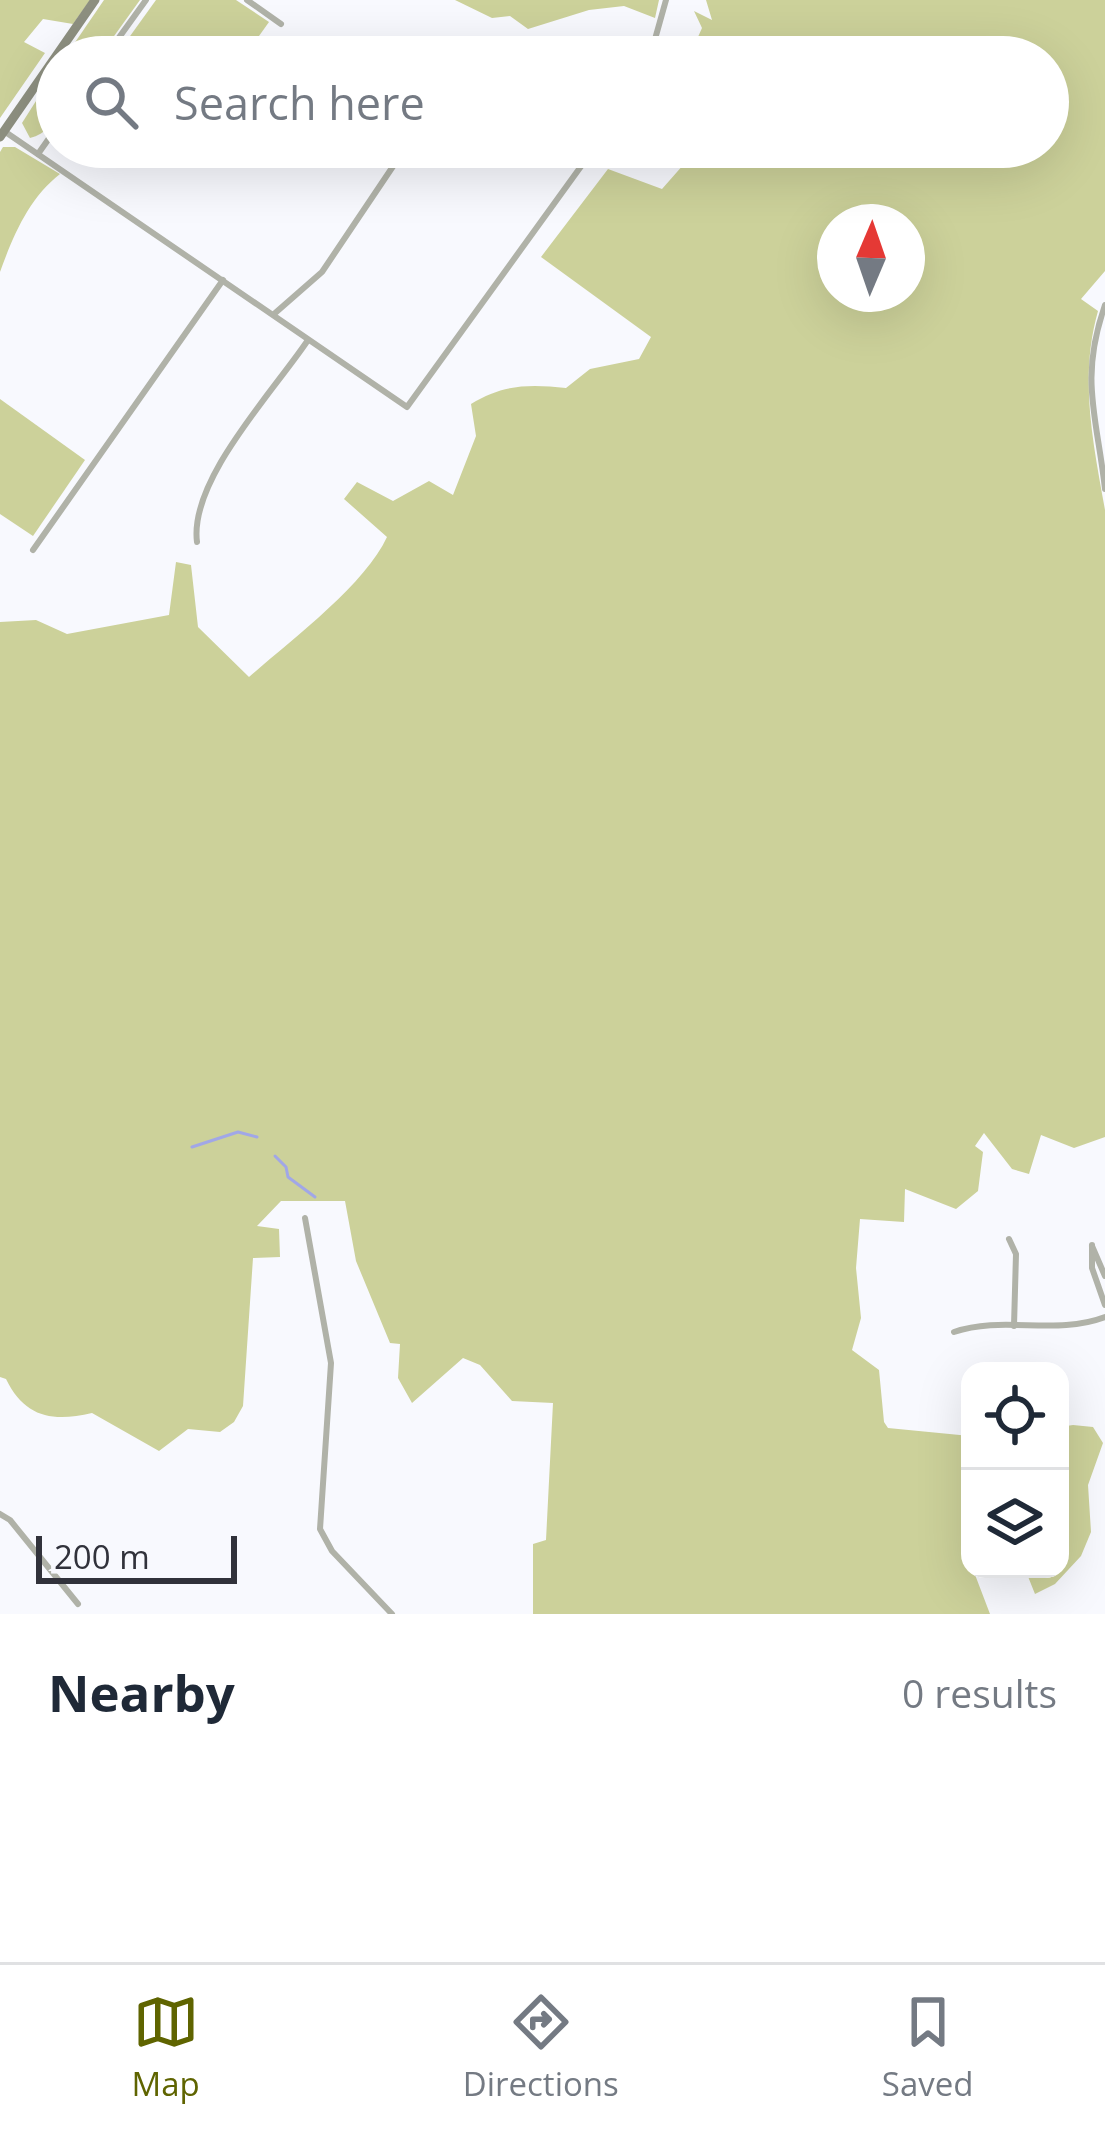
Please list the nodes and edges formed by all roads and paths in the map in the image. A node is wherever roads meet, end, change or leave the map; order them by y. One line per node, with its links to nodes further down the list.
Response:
1 (95, 0): 6 (main road)
2 (146, 0): 7 (street)
3 (248, 0): 5 (street)
4 (666, 0): 8 (street)
5 (281, 24)
6 (70, 36)
7 (121, 36)
8 (656, 36)
9 (36, 85): 10 (main road)
10 (2, 134): 11 (street)
11 (36, 153)
12 (59, 168): 15 (street)
13 (392, 168): 17 (street)
14 (581, 168): 18 (street)
15 (224, 280): 17 (street); 21 (street)
16 (1105, 305): 19 (street)
17 (274, 314): 18 (street)
18 (308, 340): 20 (street)
19 (1105, 489)
20 (197, 542)
21 (33, 550)
22 (305, 1218): 31 (street)
23 (1009, 1239): 27 (street)
24 (1105, 1276): 25 (street)
25 (1105, 1305)
26 (1105, 1317): 27 (street)
27 (1014, 1326): 28 (street)
28 (954, 1332)
29 (0, 1514): 30 (street)
30 (78, 1604)
31 (392, 1614)

